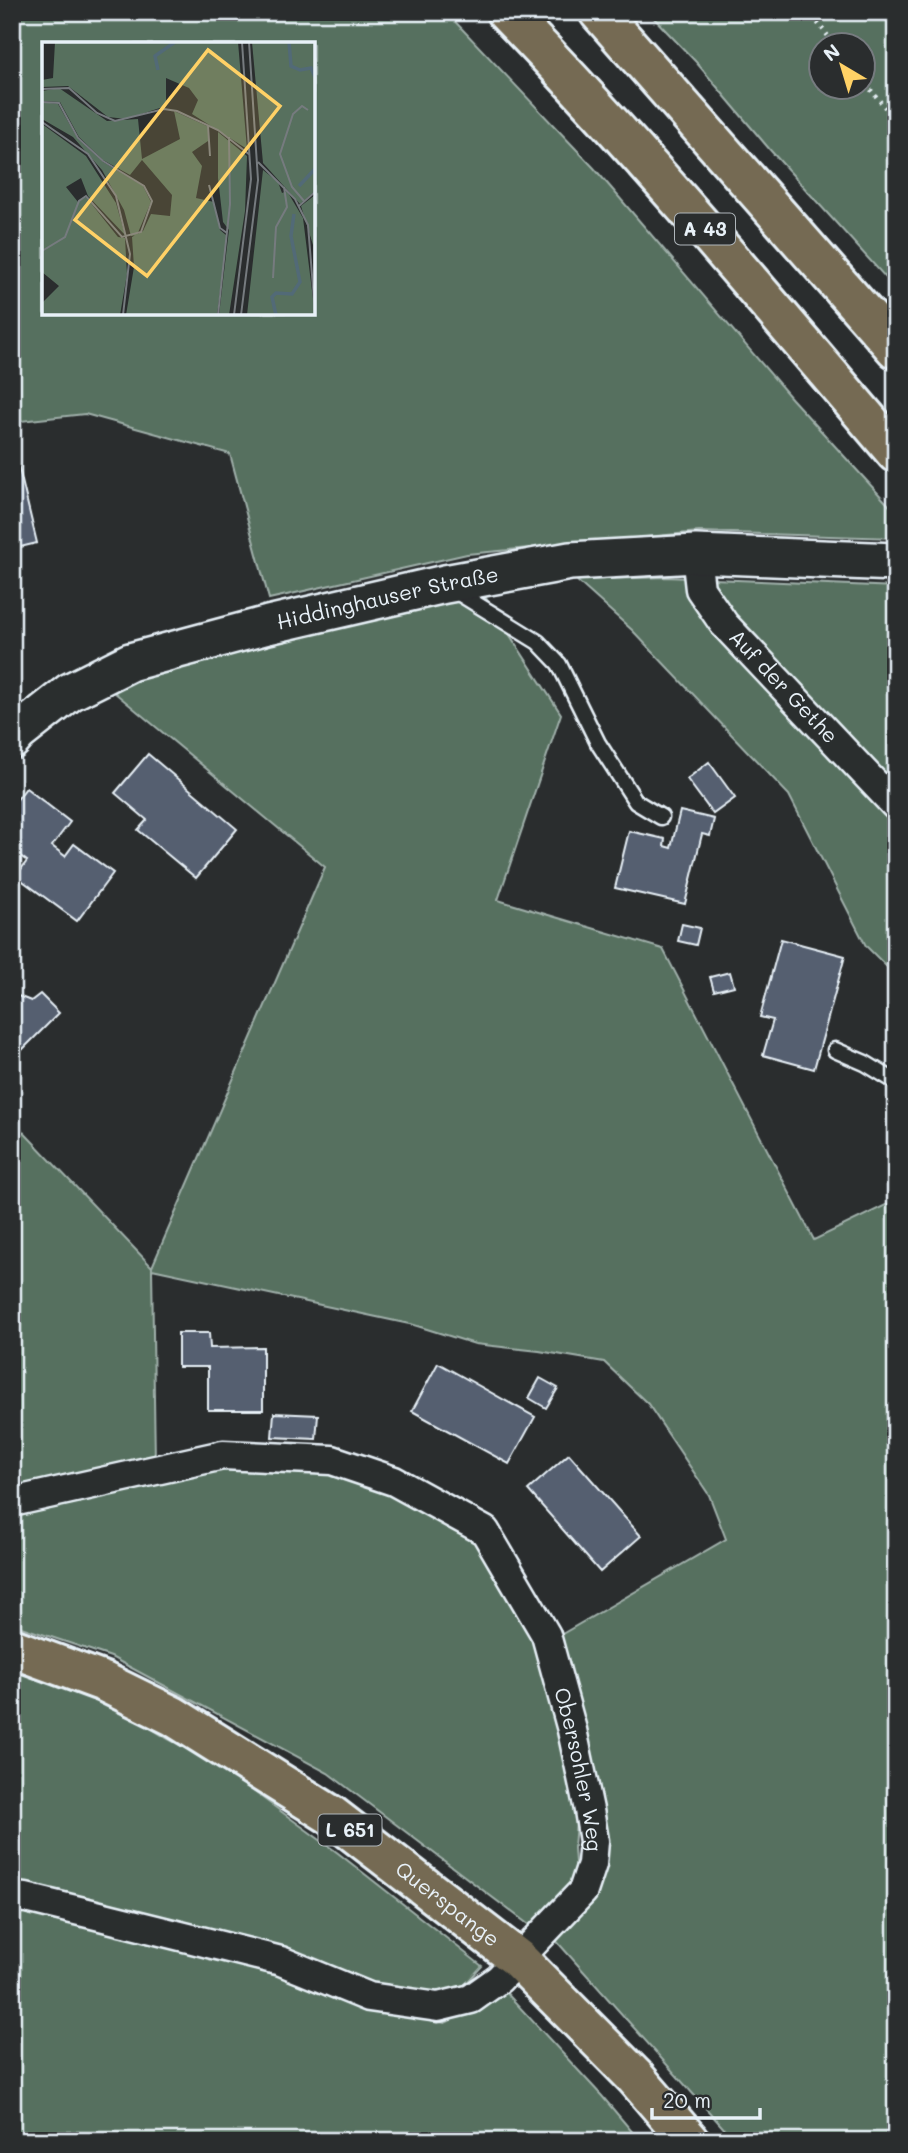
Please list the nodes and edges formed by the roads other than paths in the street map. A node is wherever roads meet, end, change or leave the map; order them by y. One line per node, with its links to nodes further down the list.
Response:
1 (506, 12): 4 (main road, A 43)
2 (599, 12): 3 (main road, A 43)
3 (896, 349)
4 (896, 453)
5 (696, 554): 6 (street, Hiddinghauser Straße); 7 (street, Hiddinghauser Straße); 9 (street, Auf der Gethe)
6 (896, 562)
7 (445, 584): 8 (street, Hiddinghauser Straße); 10 (lane)
8 (12, 740)
9 (896, 806)
10 (661, 817)
11 (835, 1050): 12 (lane)
12 (896, 1082)
13 (12, 1502): 16 (street, Obersohler Weg)
14 (12, 1648): 16 (main road, Querspange / L 651)
15 (12, 1897): 16 (street, Obersohler Weg)
16 (517, 1958): 17 (main road, Querspange / L 651)
17 (690, 2141)

